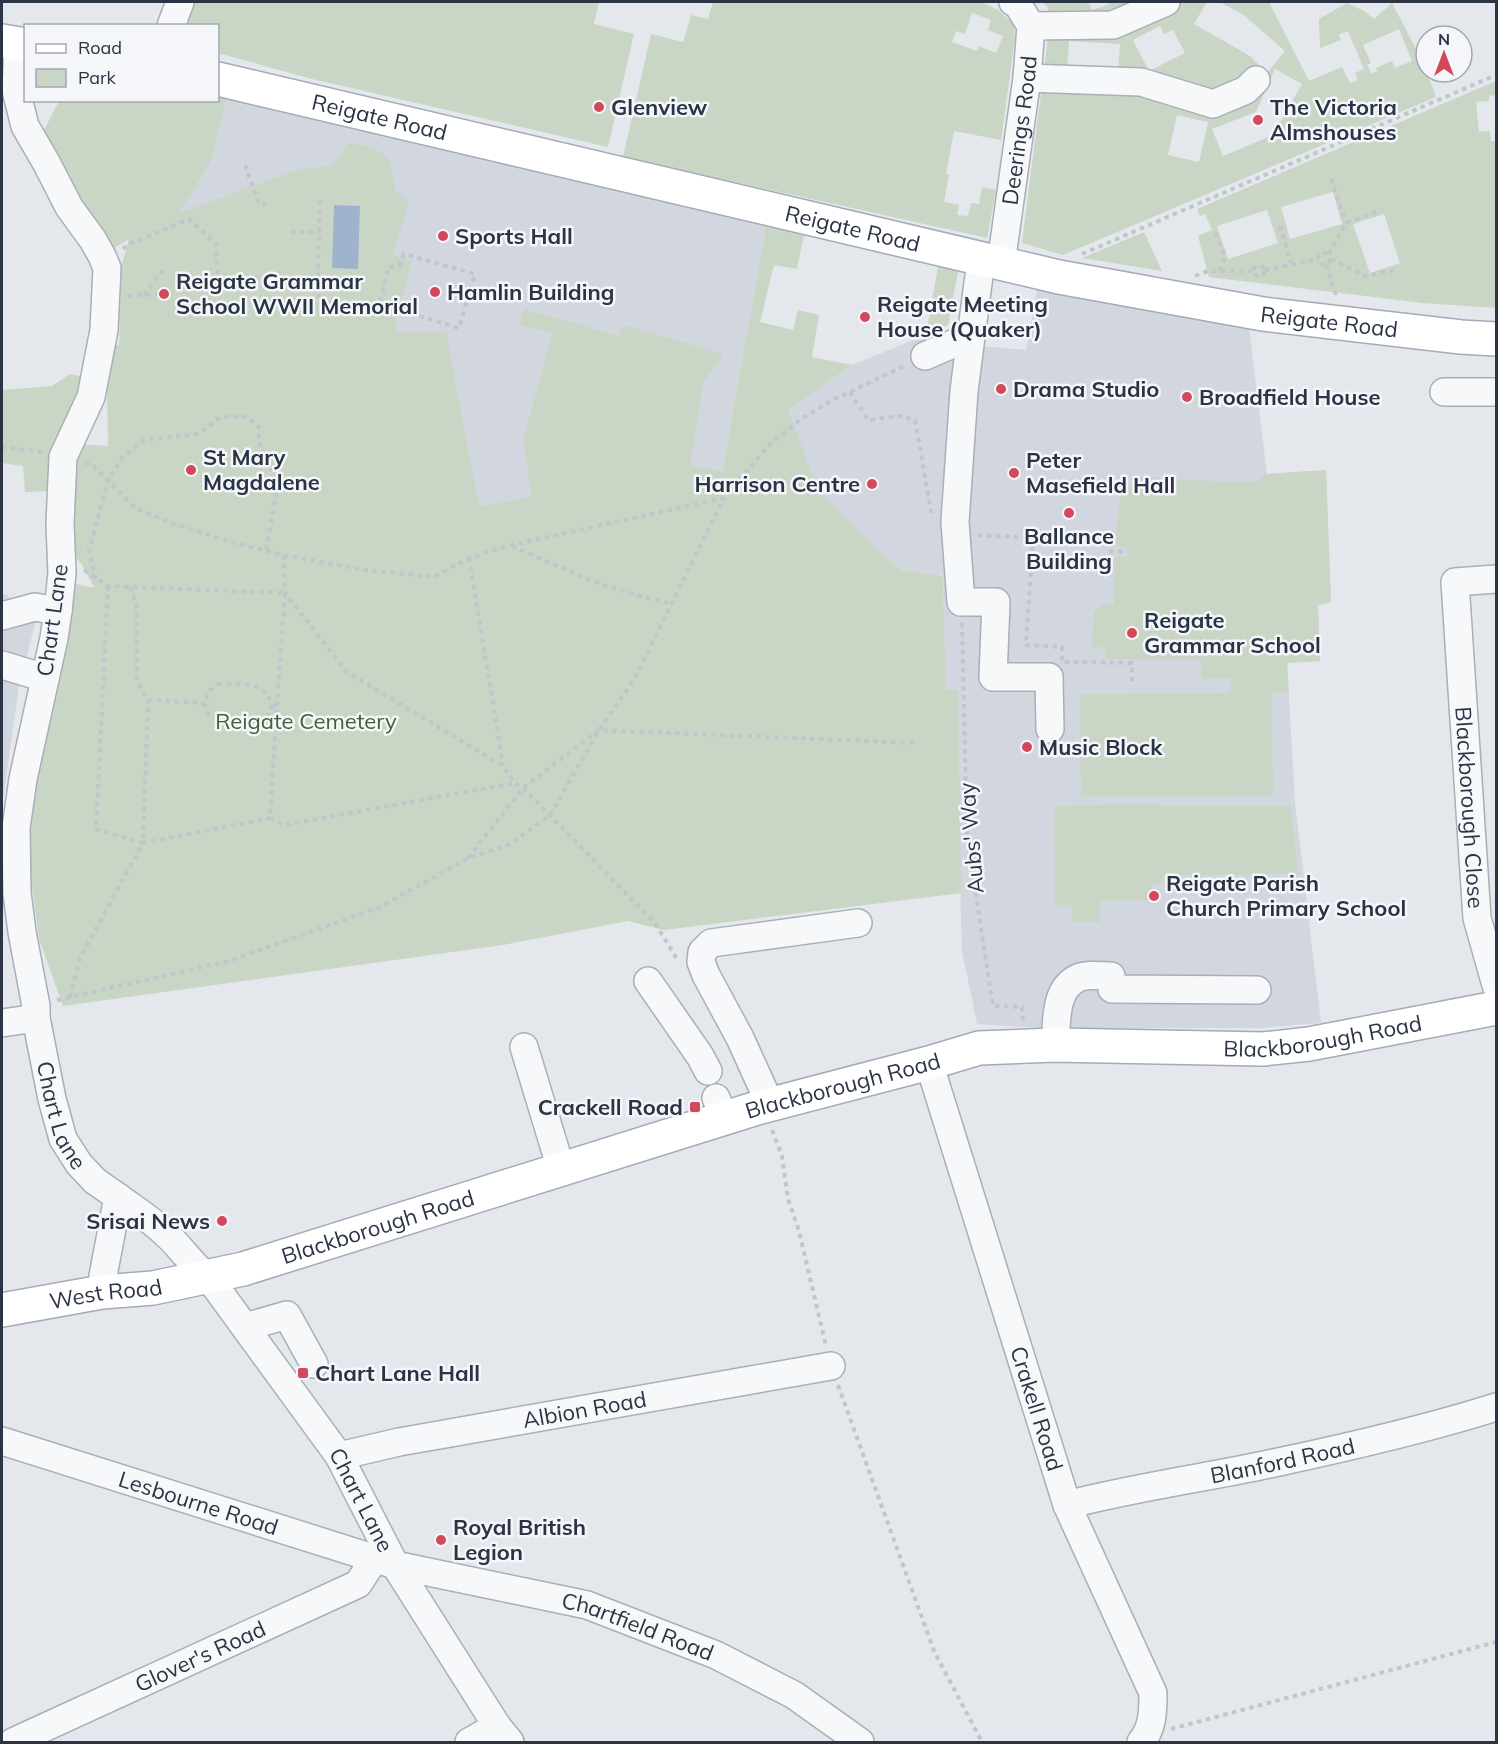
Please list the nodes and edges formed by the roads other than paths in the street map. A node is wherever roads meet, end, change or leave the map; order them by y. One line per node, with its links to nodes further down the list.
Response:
1 (180, 2): 4 (street)
2 (1013, 2): 5 (street, Deerings Road)
3 (1166, 2): 5 (street)
4 (172, 24)
5 (1031, 26): 7 (street, Deerings Road)
6 (15, 44): 17 (street, Chart Lane)
7 (1027, 78): 9 (street); 10 (street, Deerings Road)
8 (219, 79): 10 (main road, Reigate Road)
9 (1256, 80)
10 (991, 262): 11 (street, Deerings Road); 12 (main road, Reigate Road)
11 (970, 336): 13 (street); 21 (street, Deerings Road)
12 (1497, 339)
13 (925, 356)
14 (1444, 392): 15 (street)
15 (1497, 392)
16 (1497, 579): 24 (street, Blackborough Close)
17 (47, 609): 18 (street); 20 (street, Chart Lane)
18 (2, 616)
19 (2, 665): 20 (street)
20 (45, 678): 27 (street, Chart Lane)
21 (1050, 729)
22 (858, 923): 33 (street)
23 (648, 981): 32 (street)
24 (1497, 985)
25 (1257, 990): 29 (street)
26 (1497, 1008): 29 (main road, Blackborough Road)
27 (36, 1012): 28 (street); 35 (street, Chart Lane)
28 (2, 1023)
29 (1041, 1045): 31 (main road, Blackborough Road)
30 (524, 1047): 34 (street)
31 (929, 1063): 33 (main road, Blackborough Road); 45 (street, Crakell Road)
32 (708, 1071)
33 (764, 1106): 34 (main road, Blackborough Road)
34 (561, 1169): 36 (main road, Blackborough Road)
35 (118, 1197): 36 (street, Chart Lane); 37 (street)
36 (209, 1278): 37 (main road, West Road); 39 (street, Chart Lane)
37 (102, 1292): 38 (main road, West Road)
38 (2, 1310)
39 (244, 1327): 40 (street); 44 (street, Chart Lane)
40 (314, 1364)
41 (831, 1366): 44 (street, Albion Road)
42 (1497, 1407): 45 (street, Blanford Road)
43 (2, 1441): 46 (street, Lesbourne Road)
44 (339, 1456): 46 (street, Chart Lane)
45 (1067, 1505): 48 (street, Crakell Road)
46 (385, 1561): 47 (street, Chart Lane); 49 (street, Glover's Road); 51 (street, Chartfield Road)
47 (504, 1734): 50 (street)
48 (1144, 1739)
49 (13, 1743)
50 (469, 1743)
51 (860, 1743)

